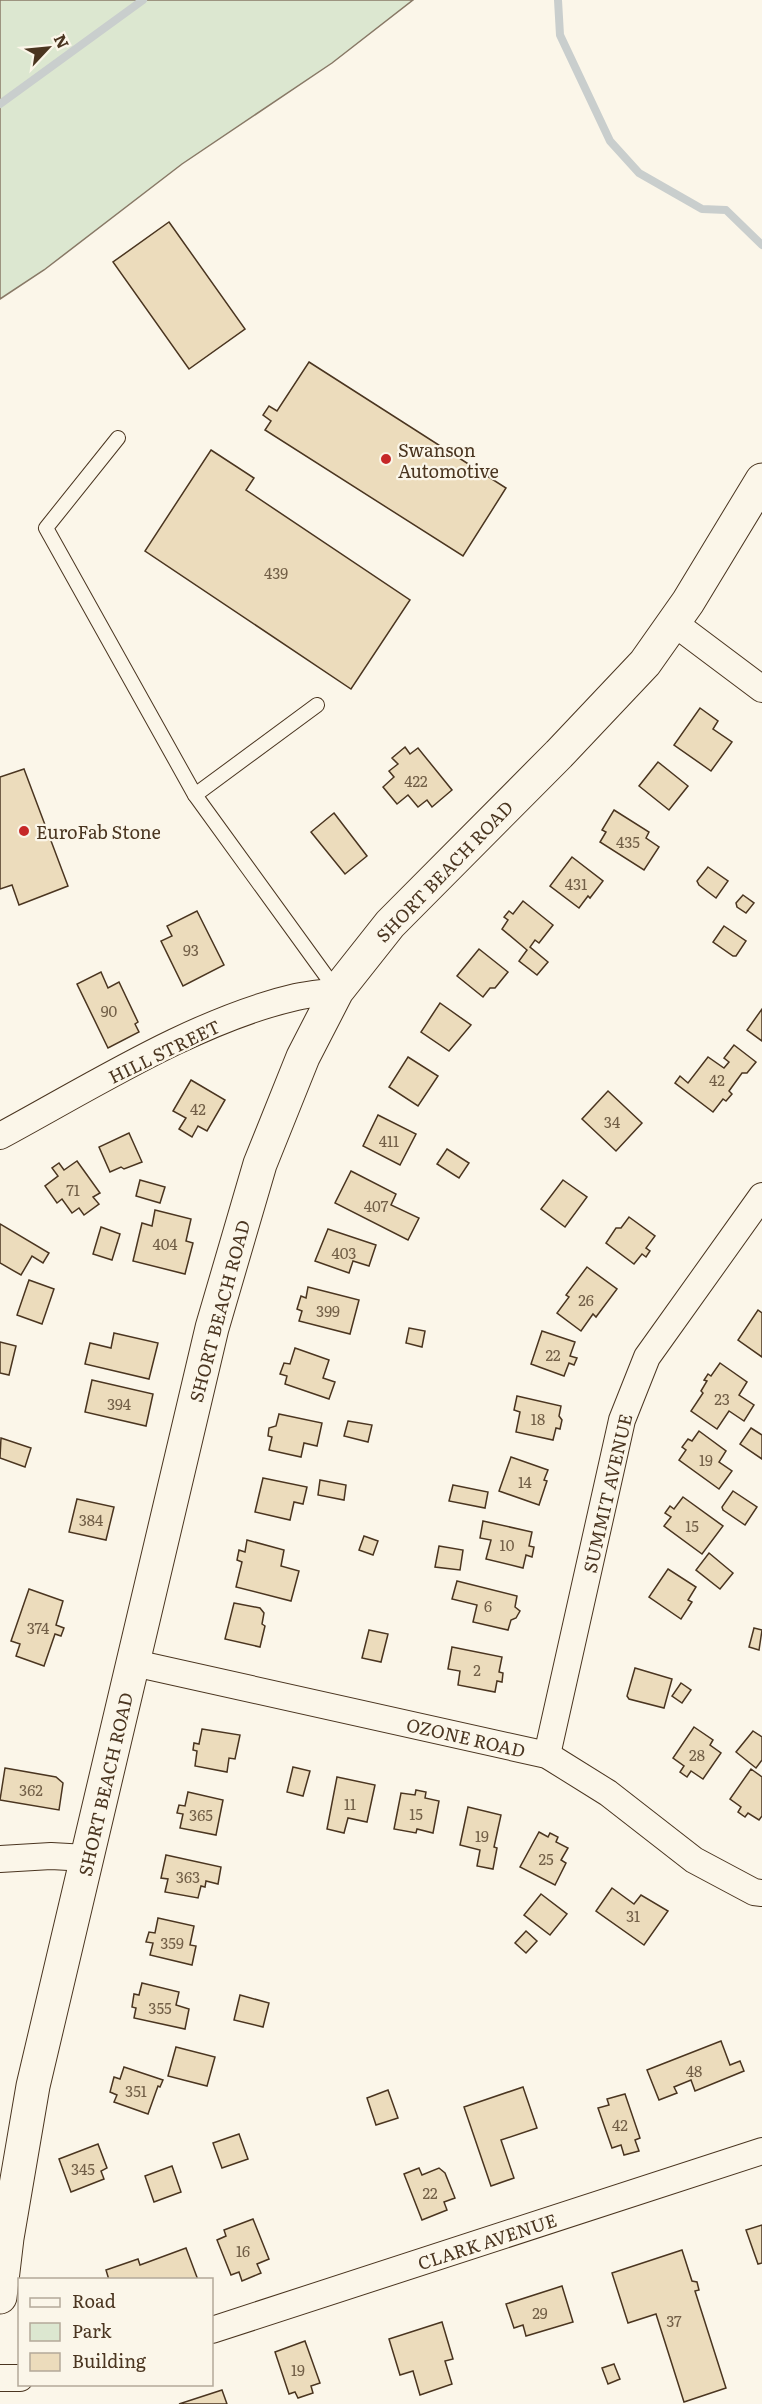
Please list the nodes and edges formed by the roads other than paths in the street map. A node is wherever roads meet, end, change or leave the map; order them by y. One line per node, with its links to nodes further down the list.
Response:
1 (117, 438): 6 (lane)
2 (762, 480): 3 (main road, SHORT BEACH ROAD)
3 (674, 623): 4 (street); 7 (main road, SHORT BEACH ROAD)
4 (762, 688)
5 (317, 705): 6 (lane)
6 (195, 795): 7 (lane)
7 (337, 991): 8 (street, HILL STREET); 10 (main road, SHORT BEACH ROAD)
8 (0, 1136)
9 (762, 1196): 11 (street, SUMMIT AVENUE)
10 (134, 1663): 11 (street, OZONE ROAD); 12 (main road, SHORT BEACH ROAD)
11 (547, 1755): 14 (street, OZONE ROAD)
12 (87, 1858): 13 (street); 16 (main road, SHORT BEACH ROAD)
13 (0, 1859)
14 (762, 1893)
15 (762, 2151): 17 (street, CLARK AVENUE)
16 (0, 2297)
17 (213, 2330)
18 (0, 2378): 19 (street)
19 (18, 2378)

